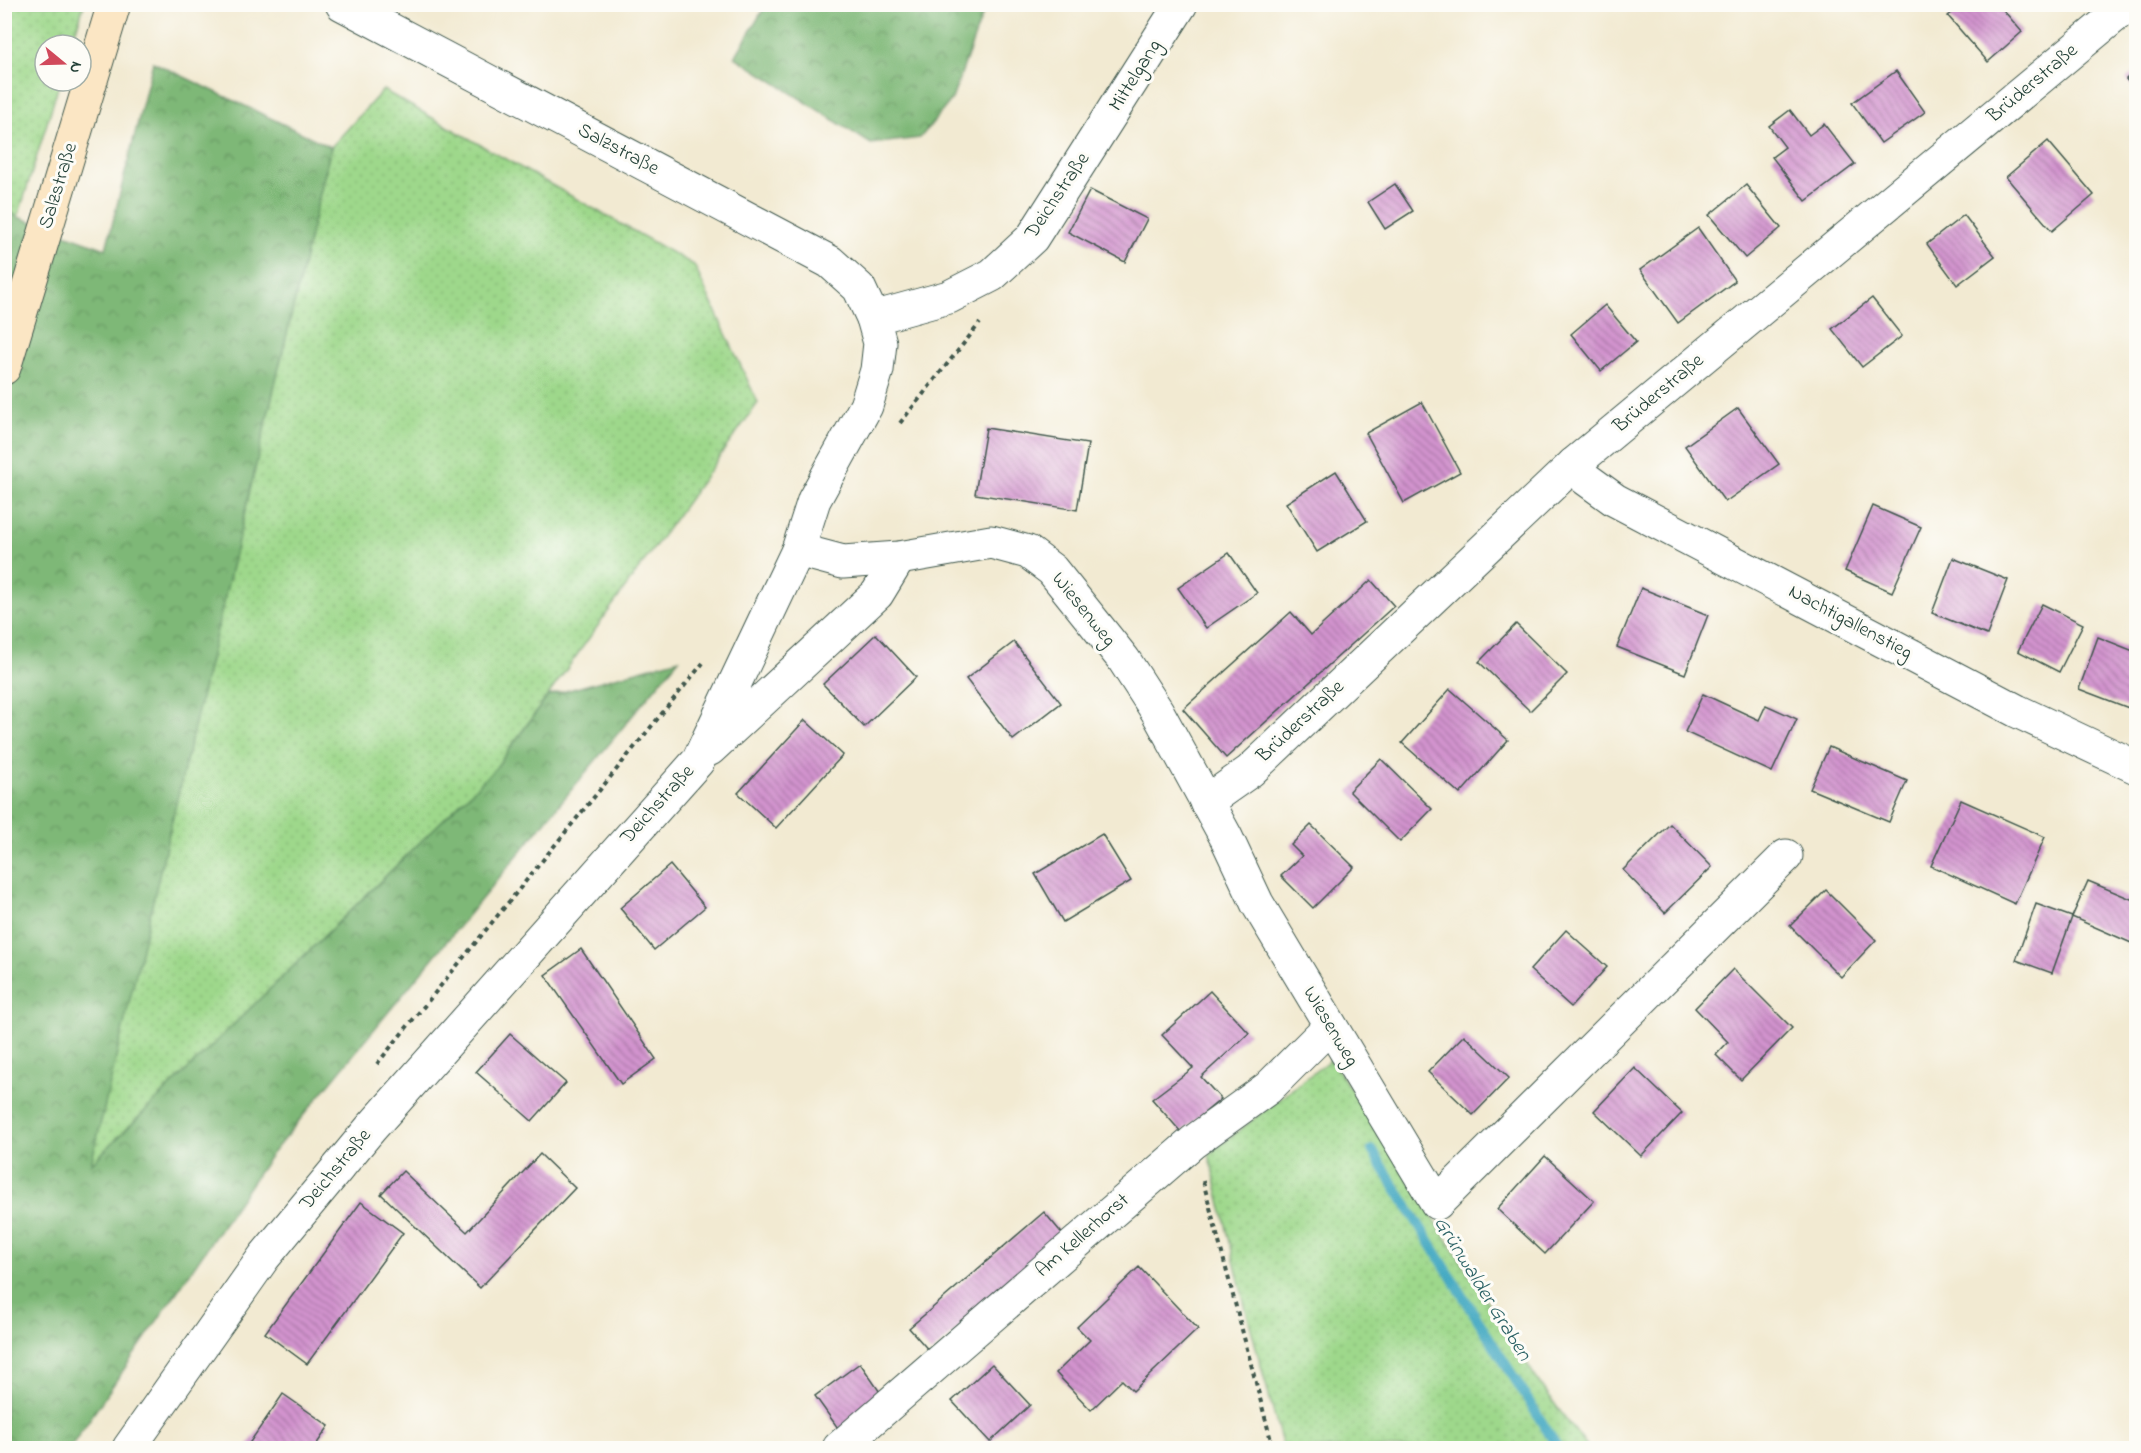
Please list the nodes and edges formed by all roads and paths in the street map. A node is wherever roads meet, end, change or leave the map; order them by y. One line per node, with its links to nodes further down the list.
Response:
1 (114, 4): 7 (street, Salzstraße)
2 (342, 4): 6 (street, Salzstraße)
3 (1181, 4): 5 (street, Mittelgang)
4 (2129, 4): 8 (street, Brüderstraße)
5 (1091, 147): 6 (street, Deichstraße)
6 (873, 318): 9 (street, Deichstraße)
7 (4, 368)
8 (1574, 464): 13 (street, Nachtigallenstieg); 14 (street, Brüderstraße)
9 (798, 550): 10 (street, Wiesenweg); 12 (street, Deichstraße)
10 (899, 558): 12 (street); 14 (street, Wiesenweg)
11 (706, 660): 17 (path)
12 (698, 760): 19 (street, Deichstraße)
13 (2136, 767)
14 (1206, 802): 16 (street, Wiesenweg)
15 (1786, 856): 16 (street, Wiesenweg)
16 (1329, 1027): 18 (street, Am Kellerhorst)
17 (376, 1065)
18 (1193, 1142): 20 (street, Am Kellerhorst); 21 (path)
19 (129, 1449)
20 (839, 1449)
21 (1273, 1449)

